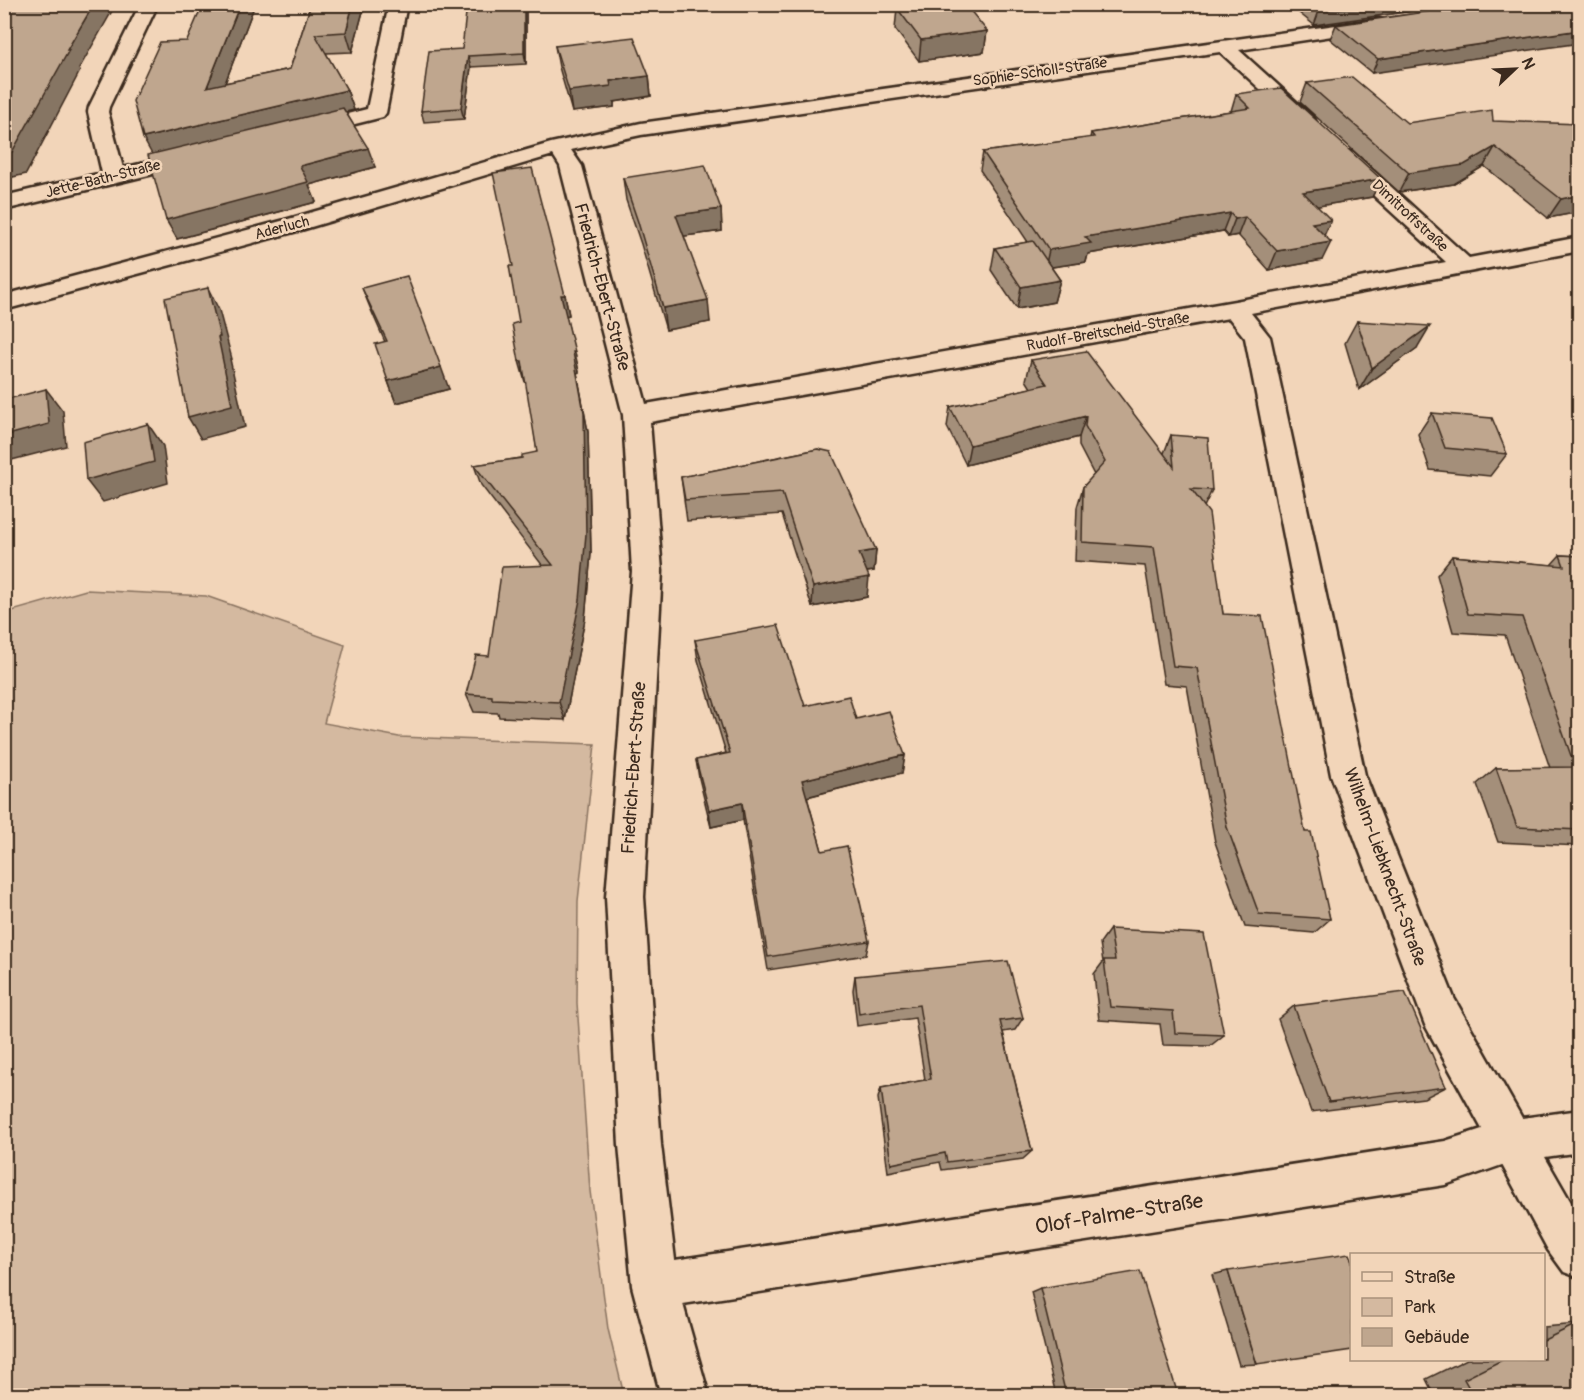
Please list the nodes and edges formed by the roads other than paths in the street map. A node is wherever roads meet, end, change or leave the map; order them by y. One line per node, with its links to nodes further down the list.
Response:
1 (149, 4): 10 (street)
2 (398, 4): 6 (street)
3 (1394, 22): 4 (street, Sophie-Scholl-Straße)
4 (1224, 46): 5 (street); 8 (street, Sophie-Scholl-Straße)
5 (1316, 130)
6 (284, 135)
7 (1333, 146): 13 (street, Dimitroffstraße)
8 (558, 147): 14 (street, Aderluch); 16 (street, Friedrich-Ebert-Straße)
9 (216, 152): 10 (street, Jette-Bath-Straße)
10 (114, 177): 11 (street, Jette-Bath-Straße)
11 (4, 203)
12 (1580, 244): 13 (street, Rudolf-Breitscheid-Straße)
13 (1463, 265): 15 (street, Rudolf-Breitscheid-Straße)
14 (4, 303)
15 (1235, 309): 16 (street, Rudolf-Breitscheid-Straße); 18 (street, Wilhelm-Liebknecht-Straße)
16 (636, 415): 20 (street, Friedrich-Ebert-Straße)
17 (1580, 1131): 18 (street, Olof-Palme-Straße)
18 (1511, 1141): 19 (street, Wilhelm-Liebknecht-Straße); 20 (street, Olof-Palme-Straße)
19 (1580, 1257)
20 (655, 1286): 21 (street, Friedrich-Ebert-Straße)
21 (685, 1395)

